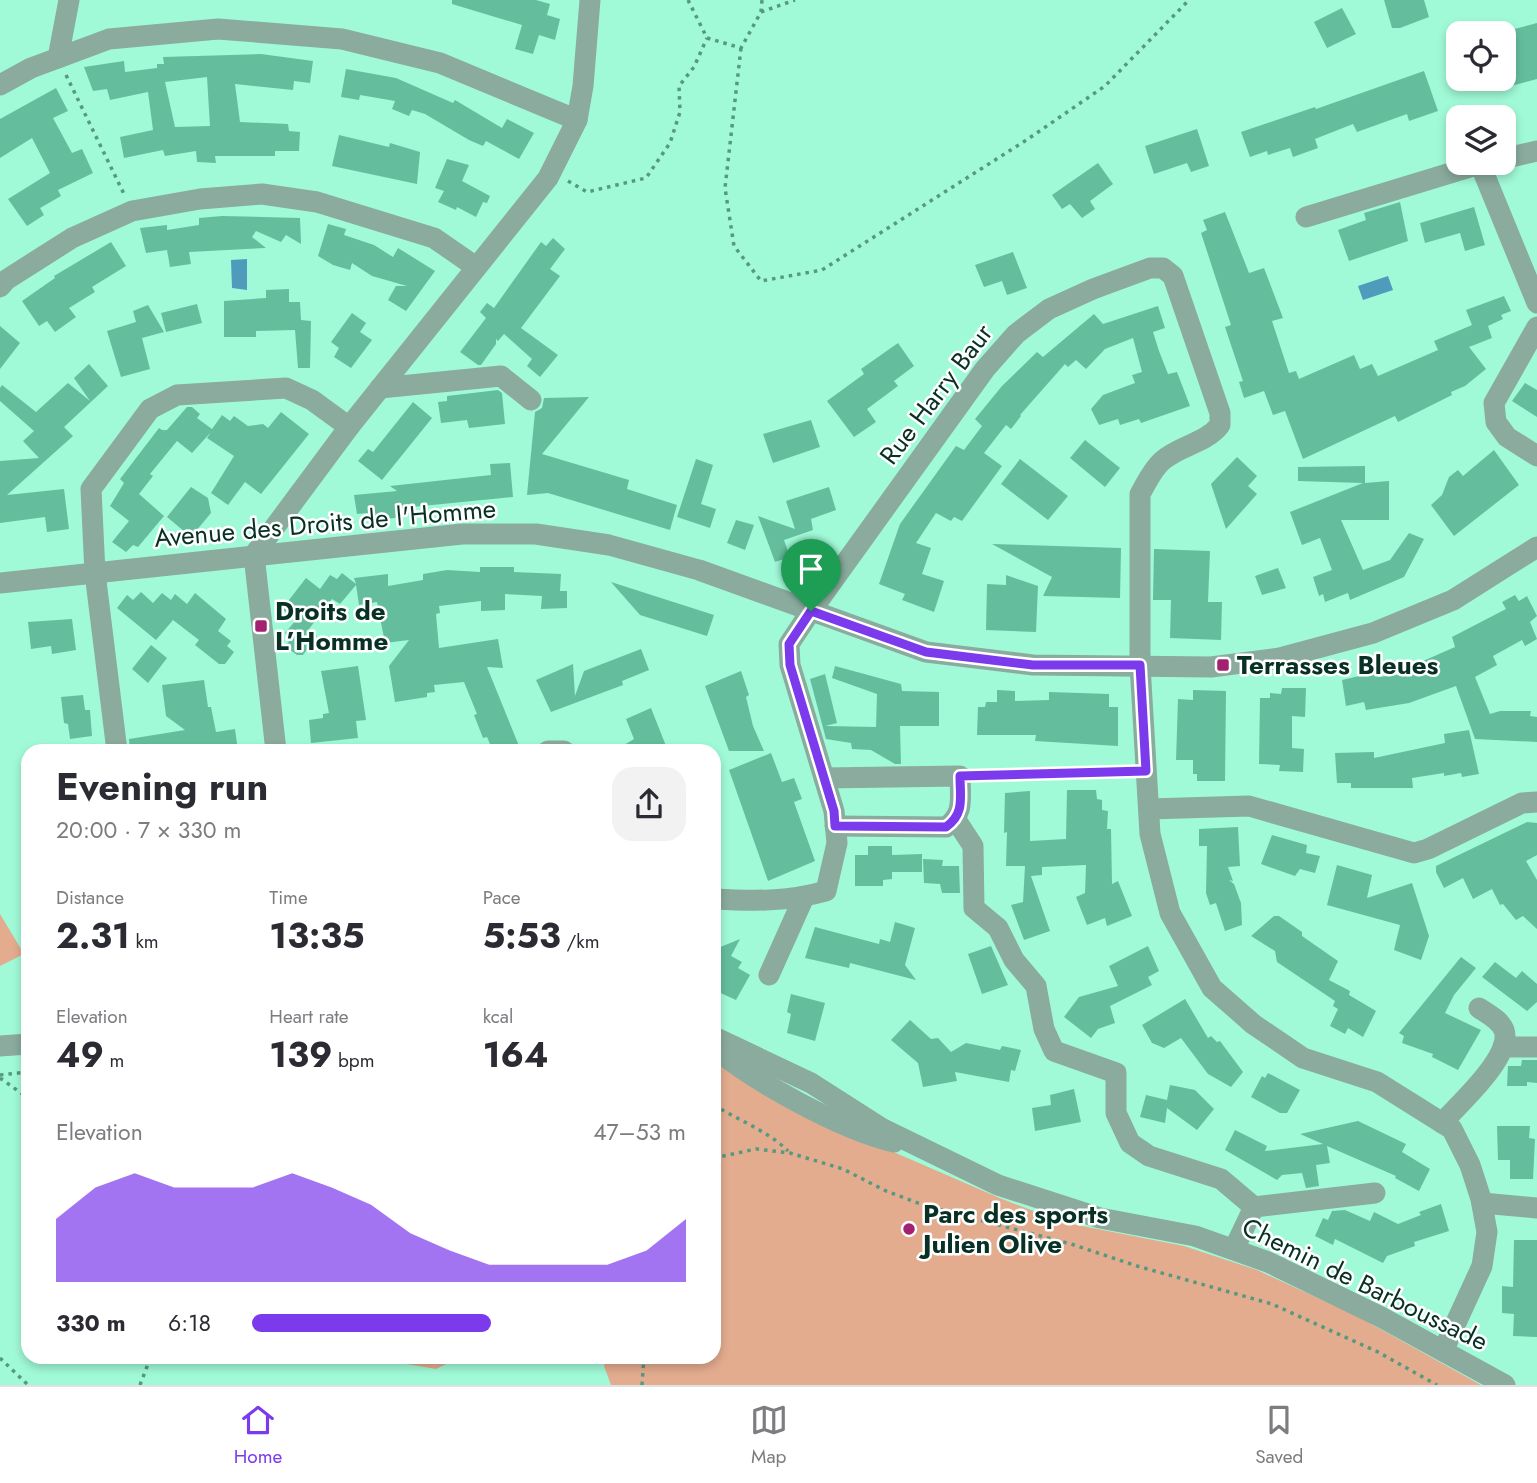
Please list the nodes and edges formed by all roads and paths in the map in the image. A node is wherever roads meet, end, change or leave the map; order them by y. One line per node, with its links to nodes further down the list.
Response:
1 (69, 0): 10 (street)
2 (590, 0): 12 (street)
3 (688, 0): 8 (path)
4 (761, 0): 7 (path)
5 (795, 0): 7 (path)
6 (1189, 0): 9 (path)
7 (761, 12): 9 (path)
8 (707, 38): 9 (path); 15 (path)
9 (741, 48)
10 (58, 58): 11 (street); 12 (street); 16 (path)
11 (0, 85)
12 (577, 120): 15 (street)
13 (1537, 150): 14 (street)
14 (1516, 156)
15 (551, 171): 18 (street)
16 (132, 211): 18 (street); 19 (street)
17 (1306, 217): 20 (street)
18 (476, 267): 22 (street)
19 (0, 287)
20 (1537, 303)
21 (1537, 327): 25 (street)
22 (380, 388): 23 (street); 24 (street)
23 (531, 400)
24 (349, 427): 27 (street); 28 (street)
25 (1537, 456)
26 (1537, 547): 31 (street, Avenue des Droits de l'Homme)
27 (254, 555): 28 (street, Avenue des Droits de l'Homme); 30 (street, Avenue des Droits de l'Homme); 33 (street)
28 (96, 573): 29 (street, Avenue des Droits de l'Homme); 32 (street)
29 (0, 583)
30 (811, 611): 31 (street, Avenue des Droits de l'Homme); 31 (street, Rue Harry Baur); 36 (street)
31 (1140, 665): 34 (street)
32 (116, 744)
33 (275, 744)
34 (1146, 771): 35 (path); 38 (street)
35 (960, 776): 36 (street); 39 (street)
36 (824, 778): 40 (street)
37 (1537, 802): 38 (street)
38 (1149, 810): 56 (street)
39 (956, 820): 40 (street); 61 (street)
40 (835, 826): 41 (street)
41 (804, 897): 42 (street); 43 (street)
42 (721, 899)
43 (769, 975)
44 (1479, 1008): 48 (street)
45 (721, 1040): 55 (street, Chemin de Barboussade)
46 (21, 1044): 47 (street)
47 (0, 1046)
48 (1503, 1047): 49 (street); 56 (street)
49 (1537, 1048)
50 (721, 1052): 55 (street, Chemin de Barboussade)
51 (21, 1073): 52 (path)
52 (0, 1077): 53 (path)
53 (21, 1093)
54 (721, 1109): 57 (path)
55 (833, 1109): 63 (street, Chemin de Barboussade)
56 (1442, 1123): 60 (street)
57 (790, 1153): 58 (path); 71 (path)
58 (721, 1156)
59 (1375, 1193): 61 (street)
60 (1482, 1203): 62 (street); 64 (street)
61 (1254, 1207): 63 (street)
62 (1537, 1208)
63 (1234, 1250): 64 (street, Chemin de Barboussade)
64 (1443, 1351): 72 (street, Chemin de Barboussade)
65 (0, 1358): 68 (path)
66 (148, 1364): 69 (path)
67 (643, 1364): 70 (path)
68 (28, 1385)
69 (140, 1385)
70 (642, 1385)
71 (1437, 1385)
72 (1505, 1385)

